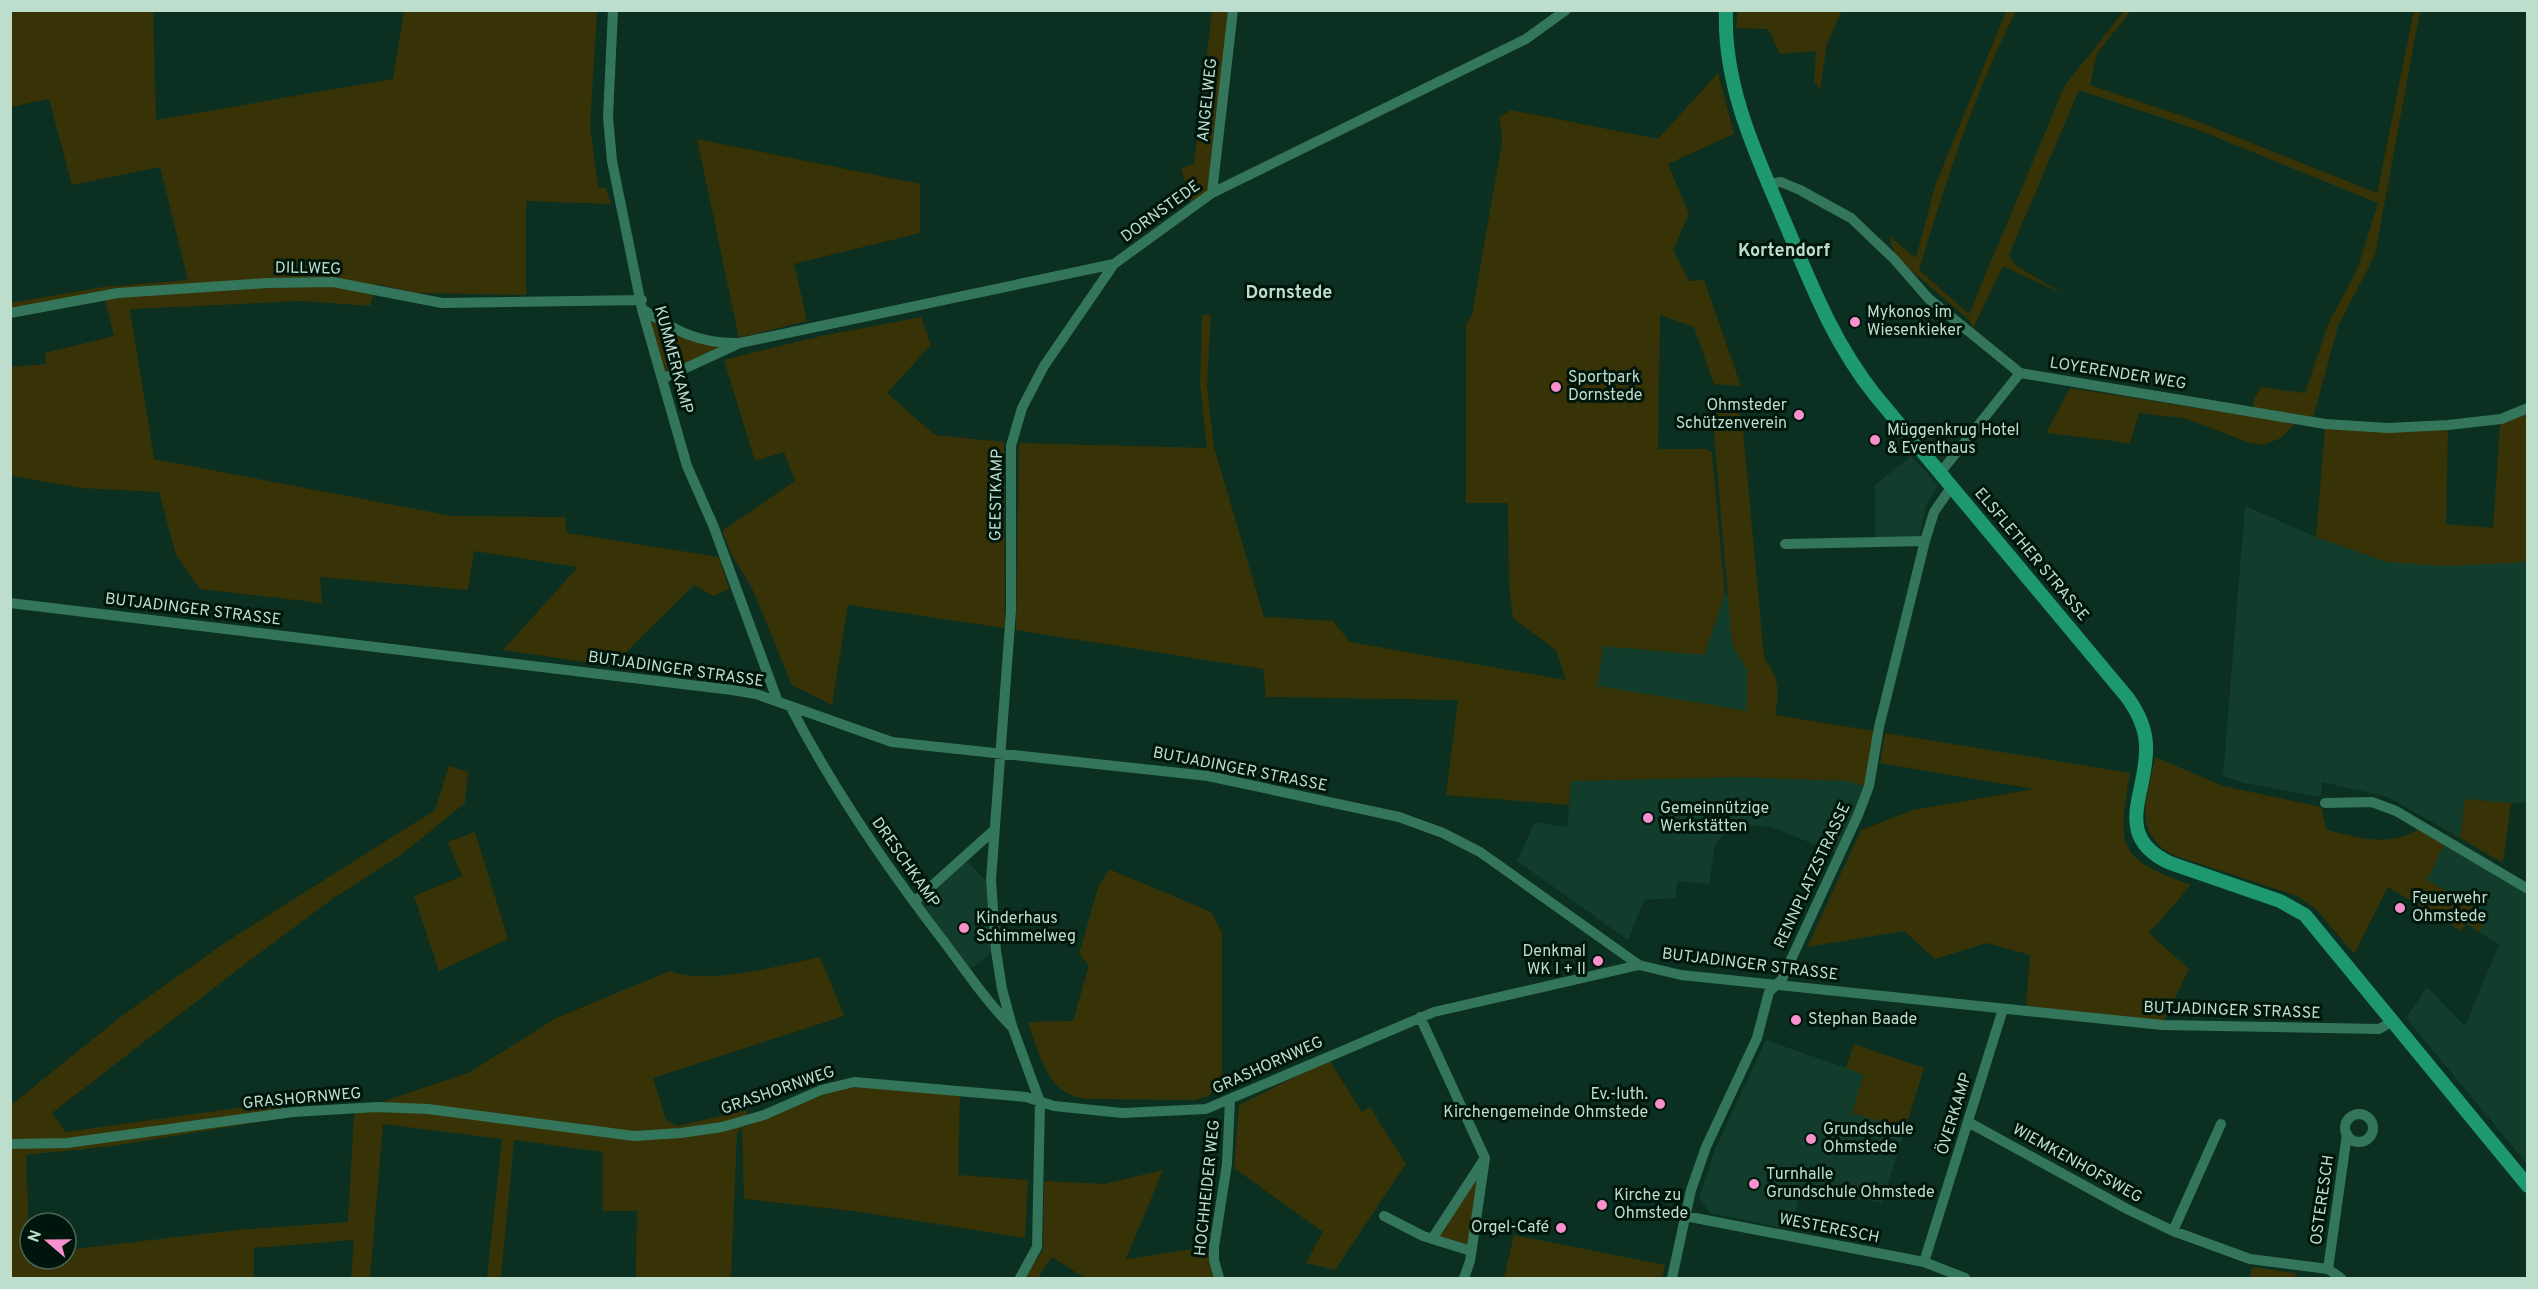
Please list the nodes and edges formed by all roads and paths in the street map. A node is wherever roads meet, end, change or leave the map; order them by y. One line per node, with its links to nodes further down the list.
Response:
1 (613, 10): 8 (street, KUMMERKAMP)
2 (1233, 10): 6 (street, ANGELWEG)
3 (1566, 10): 6 (street, DORNSTEDE)
4 (1726, 10): 5 (main road, ELSFLETHER STRASSE)
5 (1769, 184): 11 (street, LOYERENDER WEG); 14 (main road, ELSFLETHER STRASSE)
6 (1212, 193): 7 (street, DORNSTEDE)
7 (1114, 264): 10 (street, DORNSTEDE); 21 (street, GEESTKAMP)
8 (642, 304): 9 (street, DILLWEG); 10 (street, DORNSTEDE); 12 (street, KUMMERKAMP)
9 (10, 313)
10 (740, 343): 12 (street, DORNSTEDE)
11 (2020, 373): 13 (street, LOYERENDER WEG); 14 (street)
12 (662, 379): 19 (street, KUMMERKAMP)
13 (2528, 408)
14 (1940, 473): 15 (main road, ELSFLETHER STRASSE)
15 (1952, 486): 16 (street, RENNPLATZSTRASSE); 30 (main road, ELSFLETHER STRASSE)
16 (1925, 541): 17 (street); 27 (street, RENNPLATZSTRASSE)
17 (1785, 544)
18 (10, 603): 19 (street, BUTJADINGER STRASSE)
19 (778, 702): 20 (street, BUTJADINGER STRASSE)
20 (790, 706): 21 (street, BUTJADINGER STRASSE); 25 (street, DRESCHKAMP)
21 (999, 754): 23 (street, GEESTKAMP); 26 (street, BUTJADINGER STRASSE)
22 (2325, 802): 24 (street)
23 (993, 831): 25 (street); 31 (street, GEESTKAMP)
24 (2528, 889)
25 (914, 902): 31 (street, DRESCHKAMP)
26 (1639, 965): 27 (street, BUTJADINGER STRASSE); 29 (street, GRASHORNWEG)
27 (1776, 985): 28 (street, BUTJADINGER STRASSE); 41 (street, RENNPLATZSTRASSE)
28 (2003, 1009): 30 (street, BUTJADINGER STRASSE); 34 (street, ÖVERKAMP)
29 (1420, 1017): 32 (street, GRASHORNWEG); 38 (street)
30 (2393, 1021): 39 (main road, ELSFLETHER STRASSE)
31 (1012, 1026): 33 (street)
32 (1230, 1100): 33 (street, GRASHORNWEG); 48 (street, HOCHHEIDER WEG)
33 (1040, 1101): 37 (street, GRASHORNWEG); 47 (street)
34 (1968, 1122): 42 (street, WIEMKENHOFSWEG); 45 (street, ÖVERKAMP)
35 (2221, 1124): 42 (street)
36 (2347, 1134): 46 (street, OSTERESCH)
37 (10, 1144)
38 (1485, 1158): 43 (street); 44 (street)
39 (2528, 1186)
40 (1384, 1216): 43 (street)
41 (1685, 1216): 45 (street, WESTERESCH); 50 (street, RENNPLATZSTRASSE)
42 (2173, 1231): 46 (street, WIEMKENHOFSWEG)
43 (1432, 1239): 44 (street)
44 (1471, 1251): 49 (street)
45 (1924, 1262): 51 (street, WESTERESCH)
46 (2328, 1269): 52 (street, WIEMKENHOFSWEG)
47 (1020, 1278)
48 (1219, 1278)
49 (1464, 1278)
50 (1672, 1278)
51 (1965, 1278)
52 (2342, 1278)

